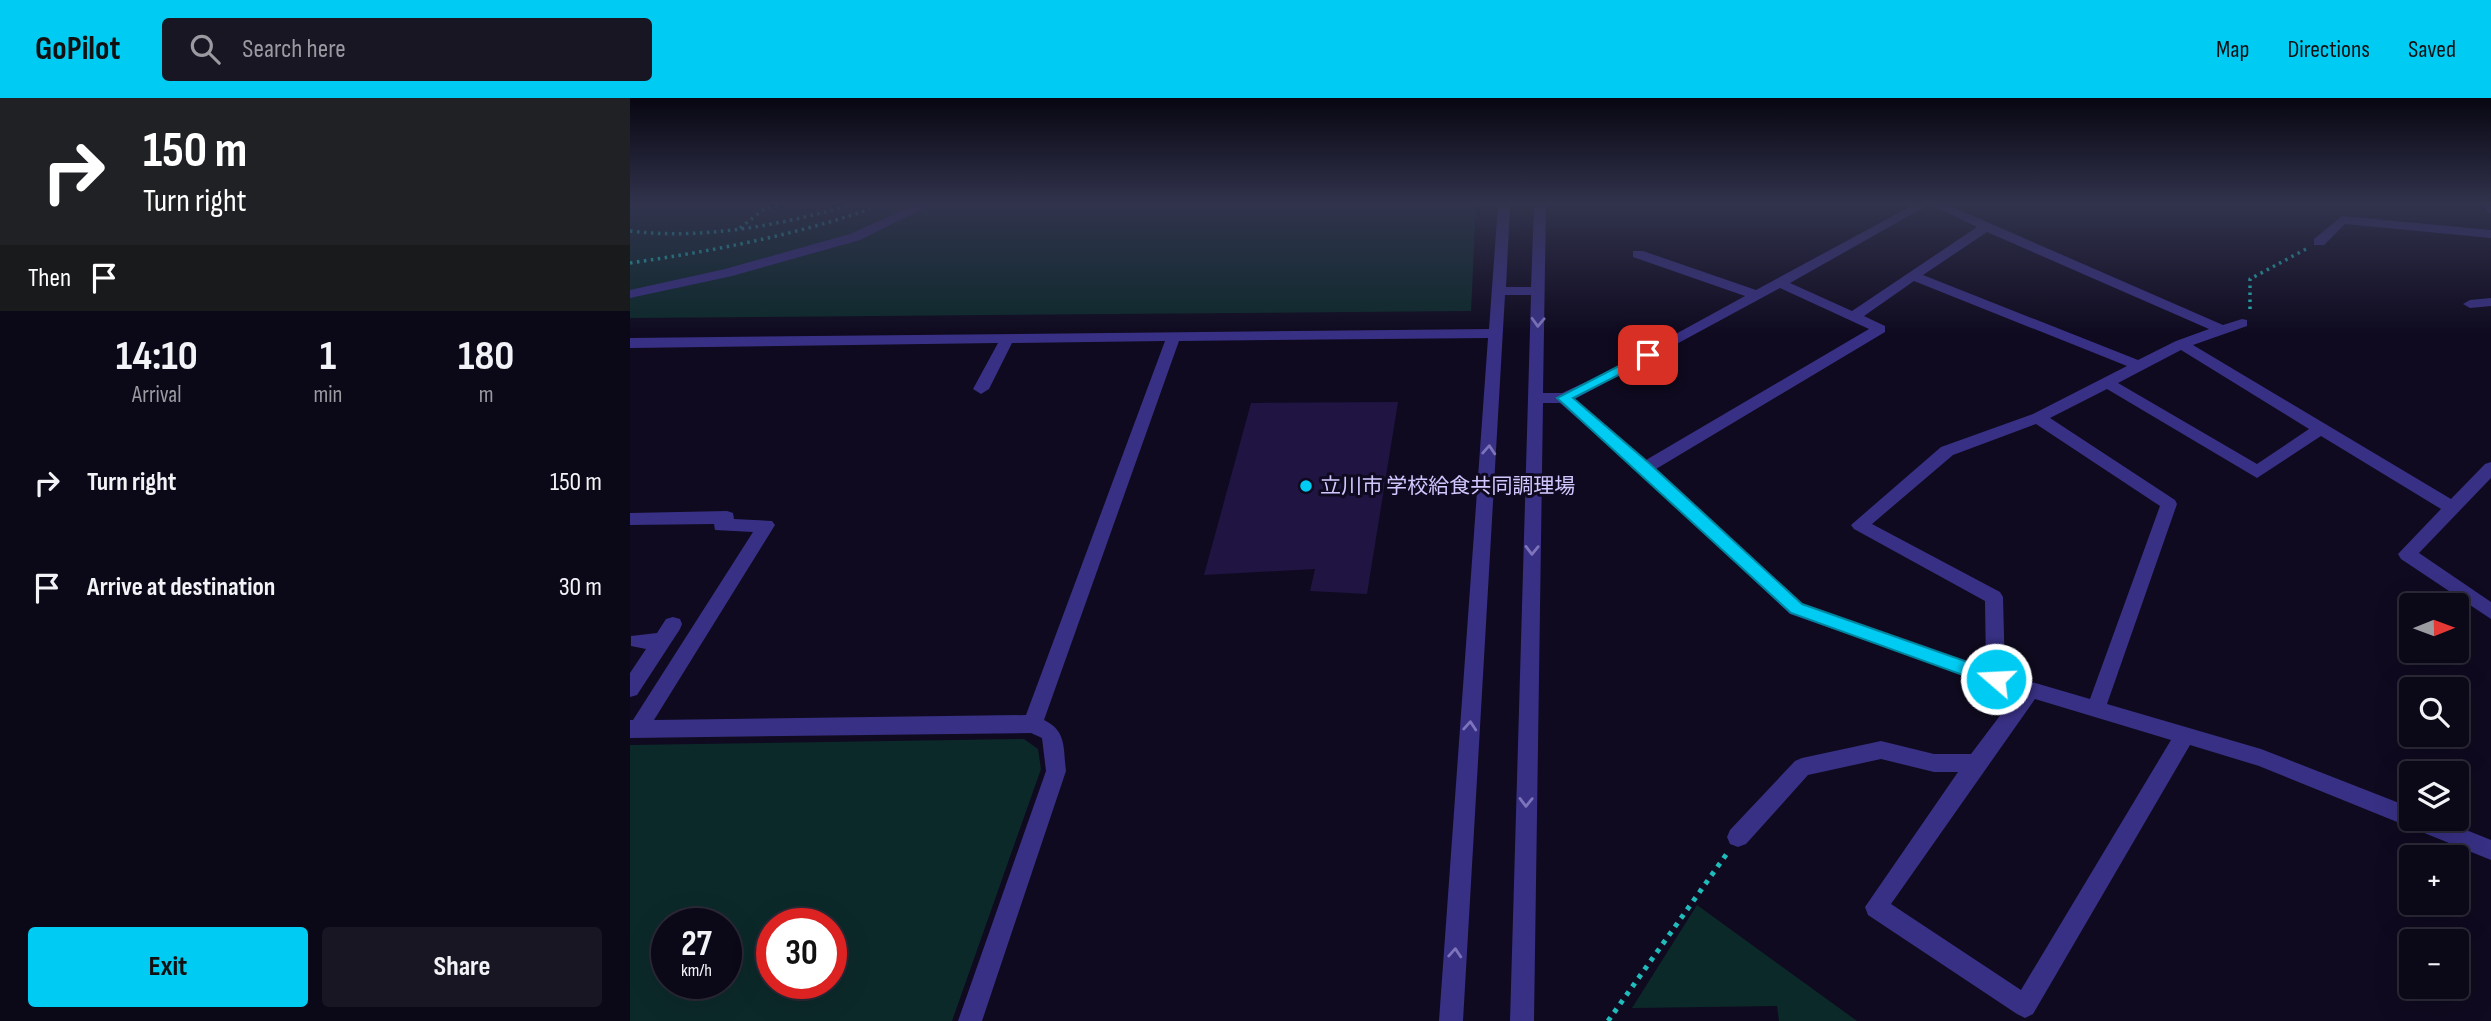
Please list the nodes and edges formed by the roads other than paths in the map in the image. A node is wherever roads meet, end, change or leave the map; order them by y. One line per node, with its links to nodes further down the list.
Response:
1 (816, 248): 12 (street)
2 (1501, 248): 10 (street)
3 (1540, 248): 11 (street)
4 (1843, 248): 9 (street)
5 (1954, 248): 8 (street)
6 (2034, 248): 18 (street)
7 (1638, 254): 13 (street)
8 (1913, 276): 16 (street); 24 (street)
9 (1779, 283): 13 (street); 16 (street)
10 (1499, 291): 11 (street); 19 (street)
11 (1539, 292): 27 (street, one-way to 27)
12 (630, 294)
13 (1756, 295): 28 (street)
14 (2491, 302): 15 (street)
15 (2470, 304)
16 (1853, 317): 31 (street)
17 (2242, 323): 18 (street)
18 (2223, 330): 23 (street)
19 (1497, 333): 20 (street); 52 (street, one-way to 19)
20 (1173, 338): 21 (street); 43 (street)
21 (1007, 340): 22 (street); 26 (street)
22 (630, 343)
23 (2182, 344): 24 (street); 30 (street)
24 (2140, 366): 25 (street)
25 (2108, 383): 29 (street); 30 (street)
26 (981, 389)
27 (1535, 398): 28 (street); 53 (street, one-way to 53)
28 (1564, 398): 31 (street)
29 (2038, 418): 39 (street); 42 (street)
30 (2320, 429): 33 (street)
31 (1645, 468): 39 (street)
32 (2491, 468): 33 (street)
33 (2453, 508): 35 (street)
34 (630, 519): 44 (street)
35 (2491, 612)
36 (673, 624): 38 (street)
37 (638, 641): 38 (street)
38 (662, 641): 40 (street)
39 (1996, 679): 41 (street)
40 (630, 689)
41 (2031, 689): 42 (street); 46 (street)
42 (2096, 708): 45 (street)
43 (1033, 724): 44 (street); 51 (street)
44 (634, 729)
45 (2185, 735): 46 (street); 47 (street)
46 (1976, 763): 49 (street)
47 (2399, 813)
48 (2443, 831): 50 (street)
49 (1738, 837)
50 (2491, 850)
51 (970, 1021)
52 (1451, 1021)
53 (1522, 1021)

